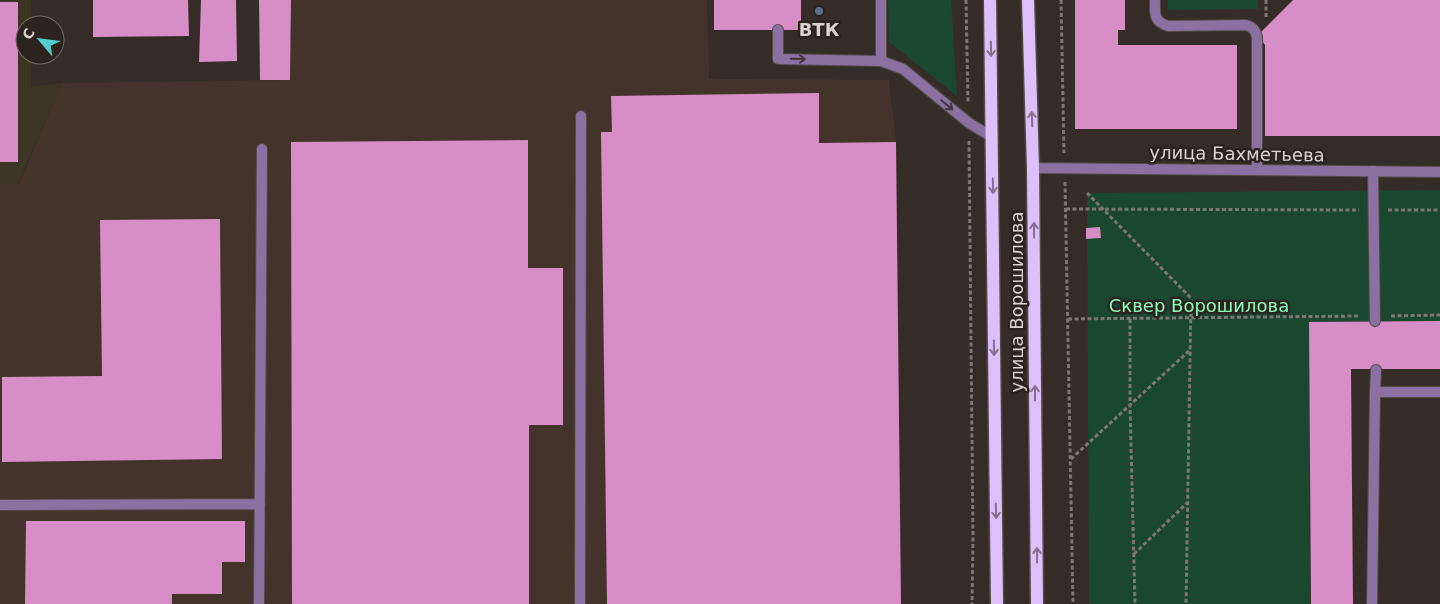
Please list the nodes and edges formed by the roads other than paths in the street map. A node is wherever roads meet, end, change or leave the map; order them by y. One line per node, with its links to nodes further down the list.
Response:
1 (881, 0): 6 (street)
2 (990, 0): 8 (main road, улица Ворошилова, one-way to 8)
3 (1028, 0): 10 (main road, улица Ворошилова, one-way to 3)
4 (1155, 0): 11 (street)
5 (778, 30): 6 (street, one-way to 6)
6 (882, 61): 8 (street, one-way to 8)
7 (581, 116): 21 (street)
8 (992, 137): 22 (main road, улица Ворошилова, one-way to 22)
9 (262, 149): 18 (street)
10 (1033, 168): 11 (street, улица Бахметьева); 23 (main road, улица Ворошилова, one-way to 10)
11 (1258, 170): 12 (street, улица Бахметьева)
12 (1373, 171): 13 (street, улица Бахметьева); 14 (street)
13 (1440, 172)
14 (1376, 319)
15 (1376, 370): 16 (street)
16 (1376, 392): 17 (street); 24 (street)
17 (1440, 392)
18 (260, 504): 19 (street); 20 (street)
19 (0, 505)
20 (259, 604)
21 (580, 604)
22 (997, 604)
23 (1037, 604)
24 (1372, 604)

